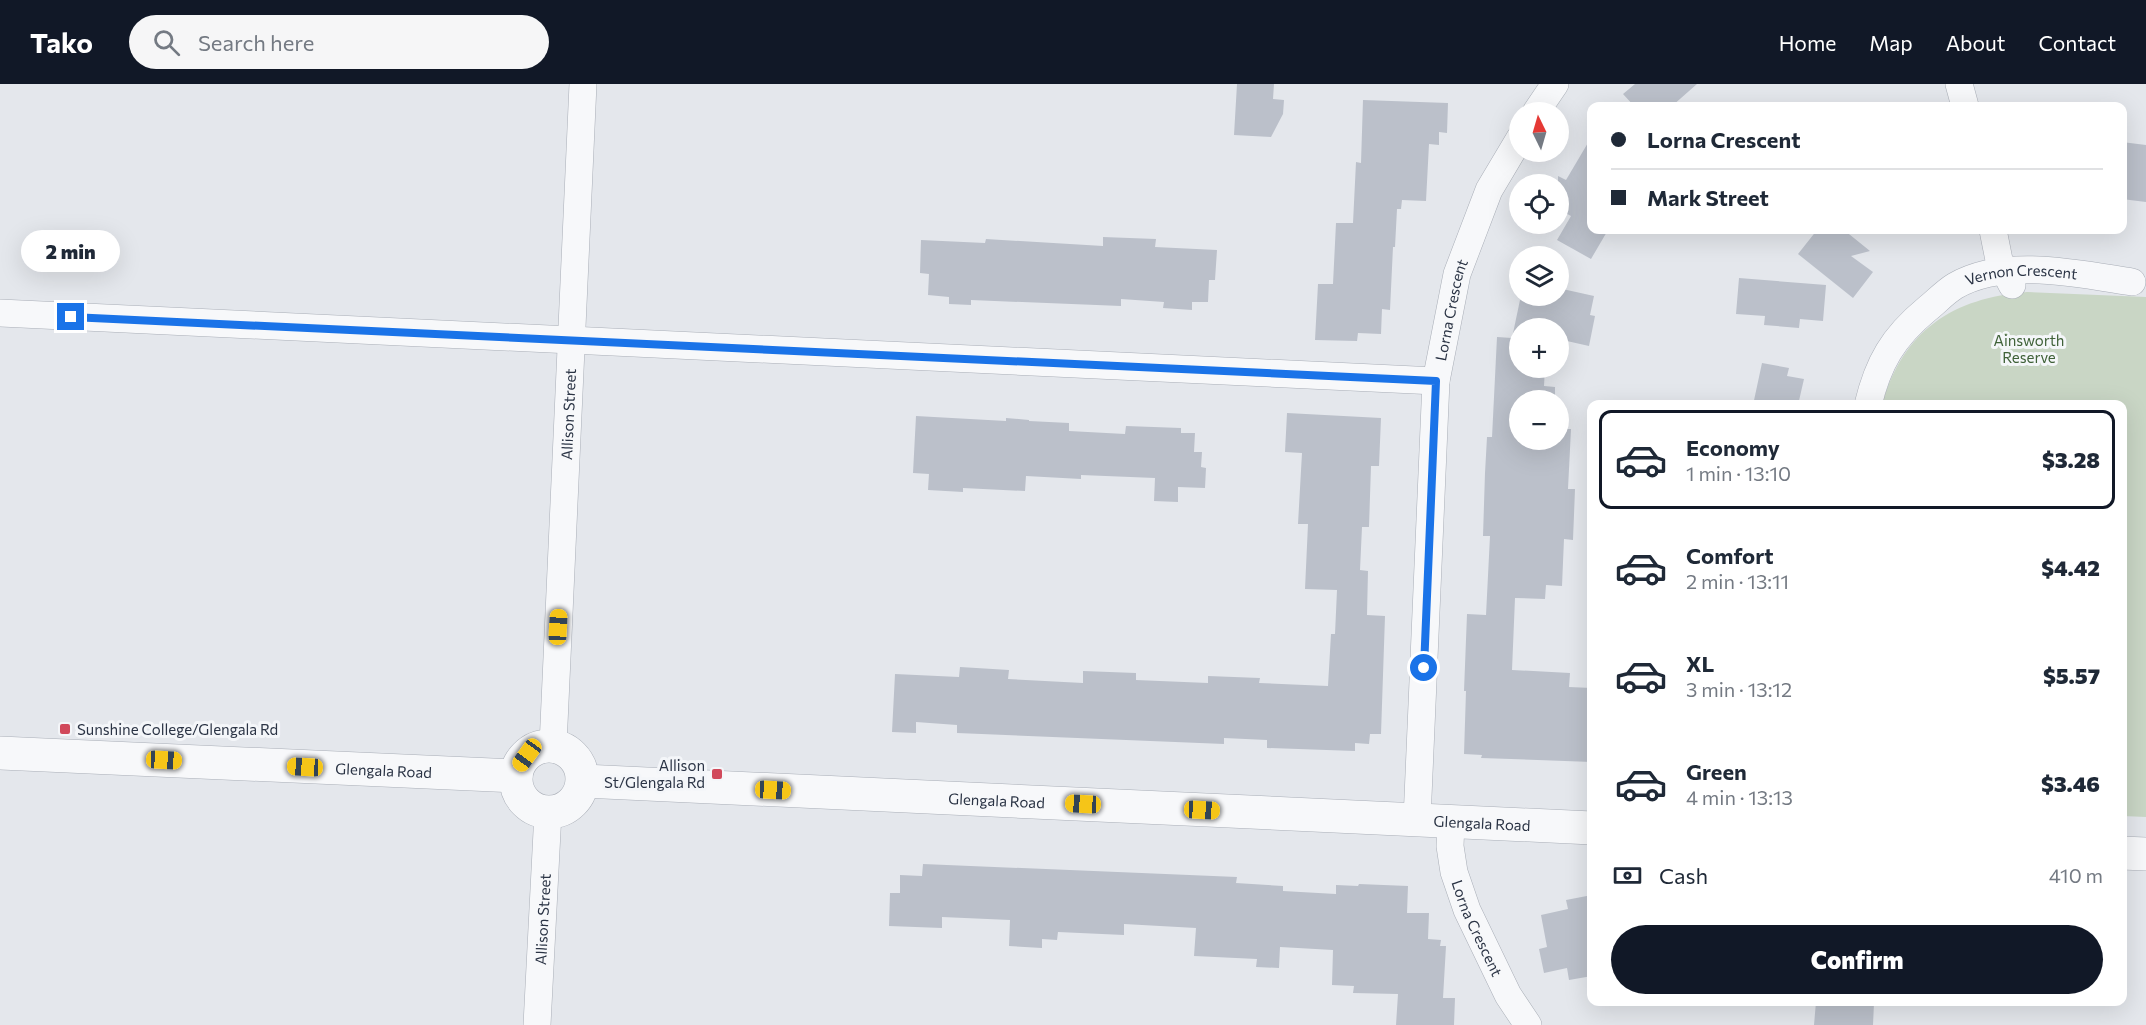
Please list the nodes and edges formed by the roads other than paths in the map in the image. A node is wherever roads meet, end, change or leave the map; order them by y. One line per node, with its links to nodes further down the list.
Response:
1 (583, 84): 12 (street, Allison Street)
2 (1555, 84): 4 (street)
3 (1959, 84): 5 (street)
4 (1543, 102)
5 (1964, 102)
6 (1509, 156): 13 (street, Lorna Crescent)
7 (1994, 234): 9 (street)
8 (2007, 234): 9 (street)
9 (2010, 276): 10 (street, Vernon Crescent); 14 (street, Vernon Crescent)
10 (2139, 282)
11 (0, 313): 12 (street)
12 (571, 341): 13 (street); 15 (street, Allison Street)
13 (1436, 381): 20 (street, Lorna Crescent)
14 (1869, 400)
15 (553, 746): 17 (street); 18 (street)
16 (0, 753): 17 (street, Glengala Road)
17 (516, 776): 19 (street)
18 (583, 781): 19 (street); 20 (street, Glengala Road)
19 (548, 812): 25 (street, Allison Street)
20 (1417, 820): 21 (street, Glengala Road)
21 (1451, 822): 22 (street, Glengala Road); 26 (street, Lorna Crescent)
22 (1587, 828)
23 (2127, 853): 24 (street)
24 (2146, 854)
25 (537, 1025)
26 (1528, 1025)

